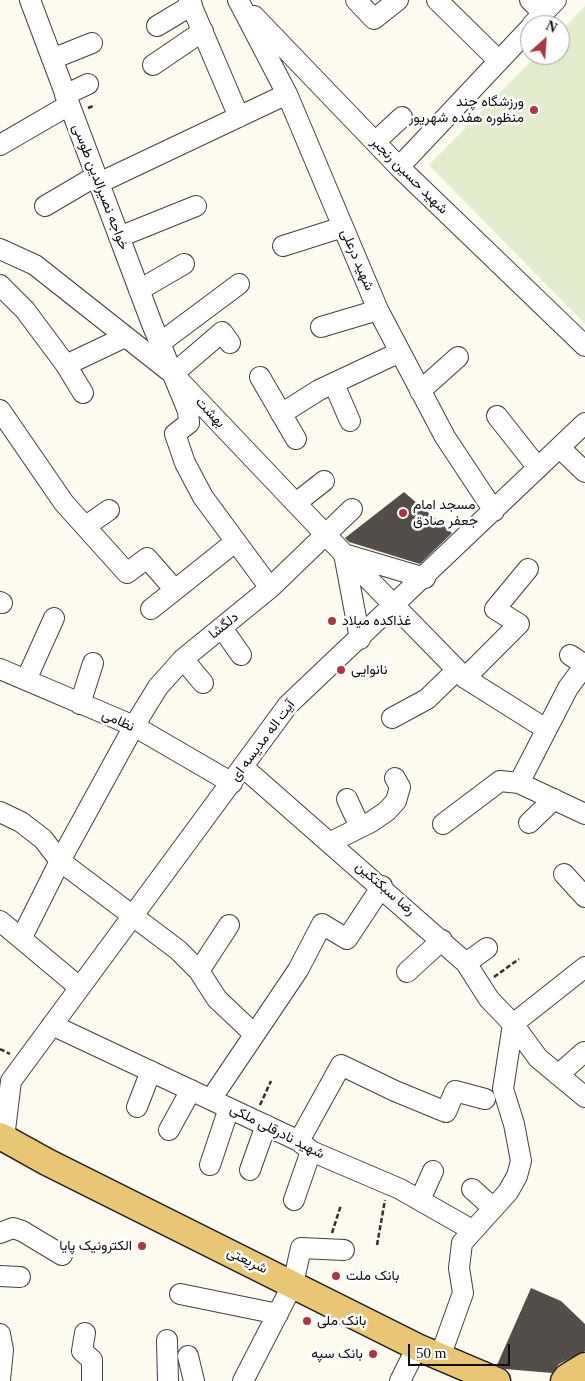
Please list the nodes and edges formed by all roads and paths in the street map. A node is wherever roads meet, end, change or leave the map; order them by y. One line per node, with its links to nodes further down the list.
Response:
1 (238, 0): 15 (street, شهید درعلی); 19 (street, شهید حسین رنجبر)
2 (356, 0): 3 (street)
3 (398, 0)
4 (437, 0): 12 (street)
5 (35, 2): 11 (street, خواجه نصیرالدین طوسی)
6 (191, 3): 8 (street); 9 (street)
7 (538, 13): 12 (street)
8 (157, 26)
9 (203, 32): 13 (street); 17 (street)
10 (92, 43): 11 (street)
11 (52, 59): 16 (street, خواجه نصیرالدین طوسی)
12 (498, 61): 21 (street)
13 (153, 65)
14 (88, 84): 16 (street)
15 (288, 94): 17 (street); 25 (street, شهید درعلی)
16 (67, 100): 20 (street); 22 (street, خواجه نصیرالدین طوسی)
17 (239, 117): 22 (street)
18 (402, 117): 19 (street)
19 (375, 142): 21 (street, شهید حسین رنجبر)
20 (0, 145)
21 (399, 167): 38 (street, شهید حسین رنجبر)
22 (97, 179): 23 (street); 26 (street, خواجه نصیرالدین طوسی)
23 (45, 206)
24 (196, 206): 26 (street)
25 (343, 227): 27 (street); 33 (street, شهید درعلی)
26 (119, 237): 32 (street, خواجه نصیرالدین طوسی)
27 (283, 246)
28 (0, 250): 35 (street, بهشت)
29 (184, 264): 32 (street)
30 (239, 284): 36 (street)
31 (0, 285): 41 (street)
32 (139, 290): 36 (street, خواجه نصیرالدین طوسی)
33 (378, 310): 34 (street); 39 (street, شهید درعلی)
34 (321, 326)
35 (125, 337): 41 (street); 42 (street, بهشت)
36 (160, 342): 42 (street, خواجه نصیرالدین طوسی)
37 (230, 343): 42 (street)
38 (585, 346)
39 (400, 352): 44 (street); 45 (street, شهید درعلی)
40 (458, 357): 45 (street)
41 (66, 365): 46 (street)
42 (173, 374): 57 (street, بهشت); 63 (street, خواجه نصیرالدین طوسی)
43 (260, 377): 48 (street)
44 (334, 384): 48 (street); 50 (street)
45 (420, 390): 60 (street, شهید درعلی)
46 (83, 392)
47 (0, 410): 61 (street)
48 (281, 414): 52 (street)
49 (497, 416): 54 (street)
50 (350, 420)
51 (585, 423): 53 (street, آیت اله مدیسه ای)
52 (296, 439)
53 (560, 448): 54 (street, آیت اله مدیسه ای); 55 (street)
54 (538, 468): 60 (street, آیت اله مدیسه ای)
55 (585, 472)
56 (324, 481): 57 (street)
57 (296, 503): 62 (street, بهشت)
58 (352, 509): 62 (street, دلگشا)
59 (109, 510): 61 (street)
60 (494, 511): 66 (street, آیت اله مدیسه ای)
61 (86, 526): 68 (street)
62 (326, 535): 64 (street, بهشت); 67 (street, دلگشا)
63 (235, 542): 67 (street); 68 (street)
64 (344, 554): 66 (street); 69 (street, بهشت); 73 (street)
65 (528, 569): 79 (street)
66 (424, 578): 69 (street, آیت اله مدیسه ای)
67 (270, 588): 72 (street, دلگشا)
68 (175, 590): 70 (street)
69 (395, 606): 73 (street, آیت اله مدیسه ای); 79 (street, بهشت)
70 (151, 610)
71 (54, 618): 80 (street)
72 (222, 628): 74 (street); 75 (street, دلگشا)
73 (360, 639): 86 (street, آیت اله مدیسه ای)
74 (241, 655)
75 (183, 659): 81 (street); 84 (street, دلگشا)
76 (580, 662): 85 (street)
77 (93, 663): 82 (street)
78 (0, 669): 80 (street, نظامی)
79 (461, 674): 83 (street); 85 (street, بهشت)
80 (26, 680): 82 (street, نظامی)
81 (203, 683)
82 (80, 704): 84 (street, نظامی)
83 (392, 718)
84 (134, 726): 86 (street, نظامی); 97 (street, دلگشا)
85 (546, 729): 88 (street)
86 (237, 775): 96 (street, رضا سبکتکین); 101 (street, آیت اله مدیسه ای)
87 (395, 778): 95 (street)
88 (519, 783): 90 (street); 94 (street)
89 (347, 799): 95 (street)
90 (554, 799): 92 (street); 93 (street)
91 (0, 812): 97 (street)
92 (585, 814)
93 (529, 823)
94 (443, 824)
95 (360, 827): 96 (street)
96 (331, 842): 99 (street, رضا سبکتکین)
97 (60, 861): 101 (street); 104 (street, دلگشا)
98 (564, 874): 100 (street)
99 (382, 886): 105 (street, رضا سبکتکین); 116 (street)
100 (585, 897)
101 (132, 915): 110 (street); 113 (street, آیت اله مدیسه ای)
102 (0, 921): 104 (street)
103 (229, 925): 110 (street)
104 (22, 937): 113 (street)
105 (442, 940): 108 (street, رضا سبکتکین); 111 (street)
106 (487, 948): 108 (street)
107 (520, 959): 112 (path)
108 (466, 963): 112 (street, رضا سبکتکین)
109 (585, 967): 114 (street)
110 (198, 971): 116 (street)
111 (407, 972)
112 (481, 986): 114 (street, رضا سبکتکین)
113 (79, 987): 115 (street, آیت اله مدیسه ای)
114 (513, 1024): 119 (street, رضا سبکتکین); 140 (street)
115 (52, 1025): 118 (street, شهید نادرقلی ملکی); 121 (street, آیت اله مدیسه ای)
116 (253, 1034): 124 (street)
117 (584, 1052): 119 (street)
118 (151, 1071): 122 (street, شهید نادرقلی ملکی); 126 (street)
119 (558, 1075): 123 (street, رضا سبکتکین)
120 (271, 1080): 128 (path)
121 (6, 1084): 130 (street)
122 (190, 1090): 124 (street, شهید نادرقلی ملکی); 129 (street)
123 (585, 1097)
124 (211, 1099): 127 (street, شهید نادرقلی ملکی)
125 (485, 1099): 131 (street)
126 (137, 1107)
127 (229, 1108): 128 (street, شهید نادرقلی ملکی); 132 (street)
128 (260, 1123): 131 (street, شهید نادرقلی ملکی); 133 (street)
129 (169, 1130)
130 (2, 1137): 146 (main road, شریعتی)
131 (305, 1146): 135 (street, شهید نادرقلی ملکی); 137 (street)
132 (210, 1165)
133 (250, 1170)
134 (434, 1171): 138 (street)
135 (388, 1184): 138 (street, شهید نادرقلی ملکی); 143 (path)
136 (472, 1189): 140 (street)
137 (294, 1200)
138 (420, 1200): 141 (street, شهید نادرقلی ملکی)
139 (341, 1205): 144 (path)
140 (493, 1208): 141 (street)
141 (472, 1230): 152 (street)
142 (0, 1233): 145 (street)
143 (377, 1245)
144 (335, 1249): 146 (street)
145 (62, 1256)
146 (293, 1284): 148 (street); 152 (main road, شریعتی)
147 (180, 1294): 148 (street)
148 (278, 1314): 159 (street)
149 (86, 1333): 156 (street)
150 (0, 1334): 155 (street)
151 (166, 1340): 157 (street)
152 (429, 1352): 160 (street); 161 (main road, شریعتی)
153 (188, 1356): 158 (street)
154 (585, 1366): 162 (main road)
155 (0, 1380)
156 (92, 1381)
157 (168, 1381)
158 (194, 1381)
159 (243, 1381)
160 (400, 1381)
161 (497, 1381)
162 (564, 1381)

